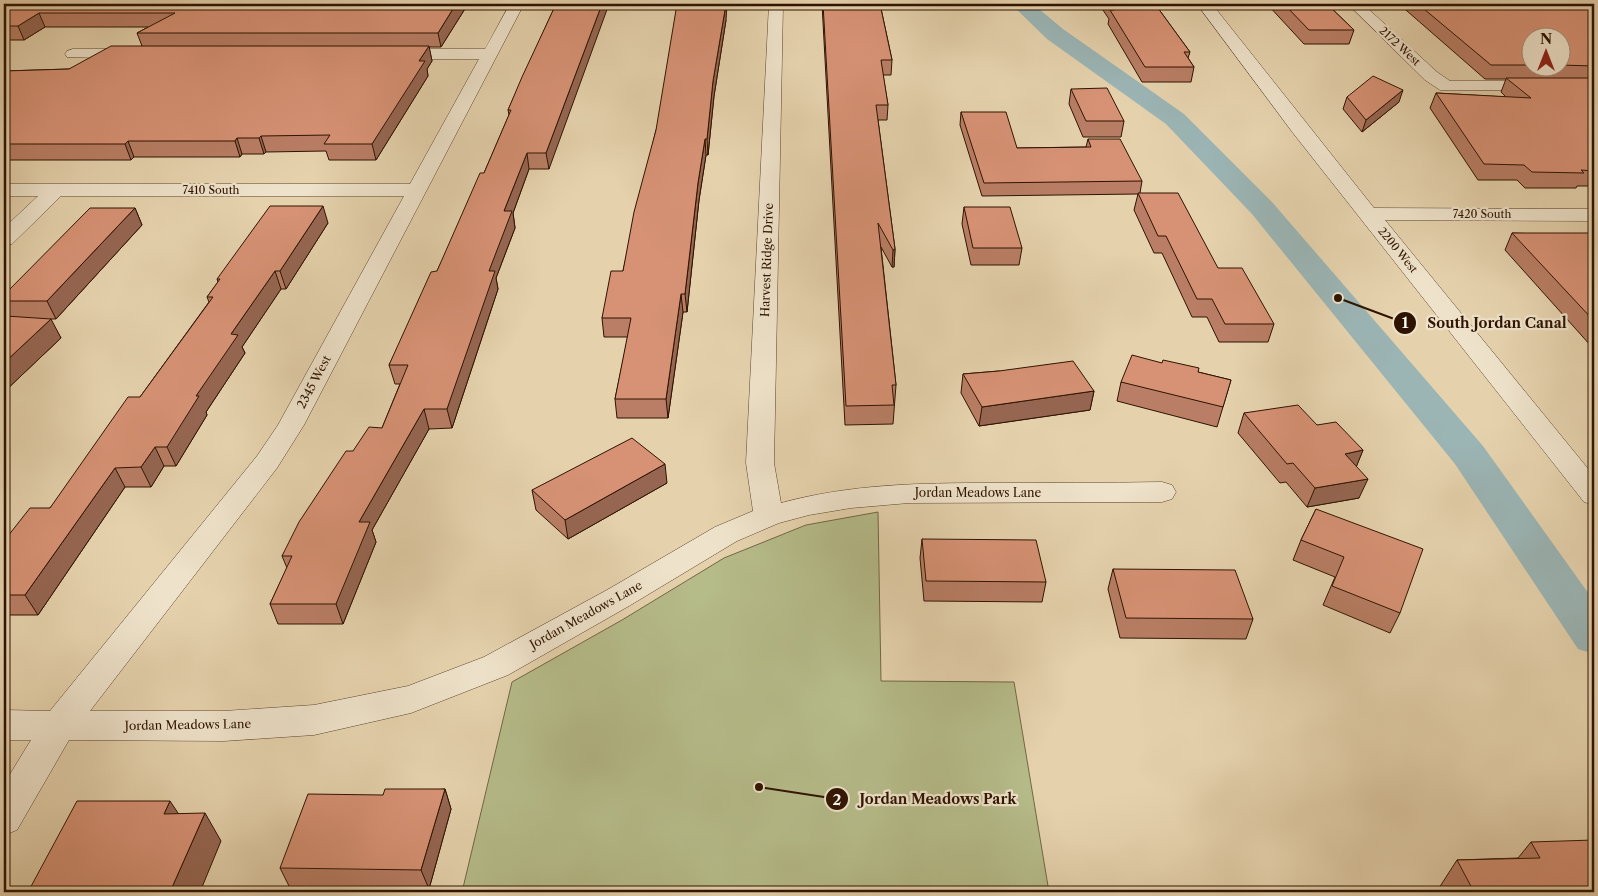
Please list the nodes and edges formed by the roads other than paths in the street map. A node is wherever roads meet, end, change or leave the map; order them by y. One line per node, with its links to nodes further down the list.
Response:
1 (517, 4): 8 (street, 2345 West)
2 (776, 4): 18 (street, Harvest Ridge Drive)
3 (1204, 4): 13 (street, 2200 West)
4 (1355, 4): 9 (street, 2172 West)
5 (74, 54): 6 (street)
6 (152, 54)
7 (378, 54): 8 (street)
8 (490, 54): 12 (street, 2345 West)
9 (1594, 86)
10 (4, 190): 11 (street, 7410 South)
11 (56, 190): 12 (street, 7410 South); 15 (street)
12 (417, 190): 20 (street, 2345 West)
13 (1369, 214): 14 (street, 7420 South); 17 (street, 2200 West)
14 (1594, 214)
15 (4, 239)
16 (1162, 492): 18 (street, Jordan Meadows Lane)
17 (1594, 495)
18 (768, 516): 20 (street, Jordan Meadows Lane)
19 (4, 725): 20 (street, Jordan Meadows Lane)
20 (59, 726): 21 (street, 2345 West)
21 (4, 818)

